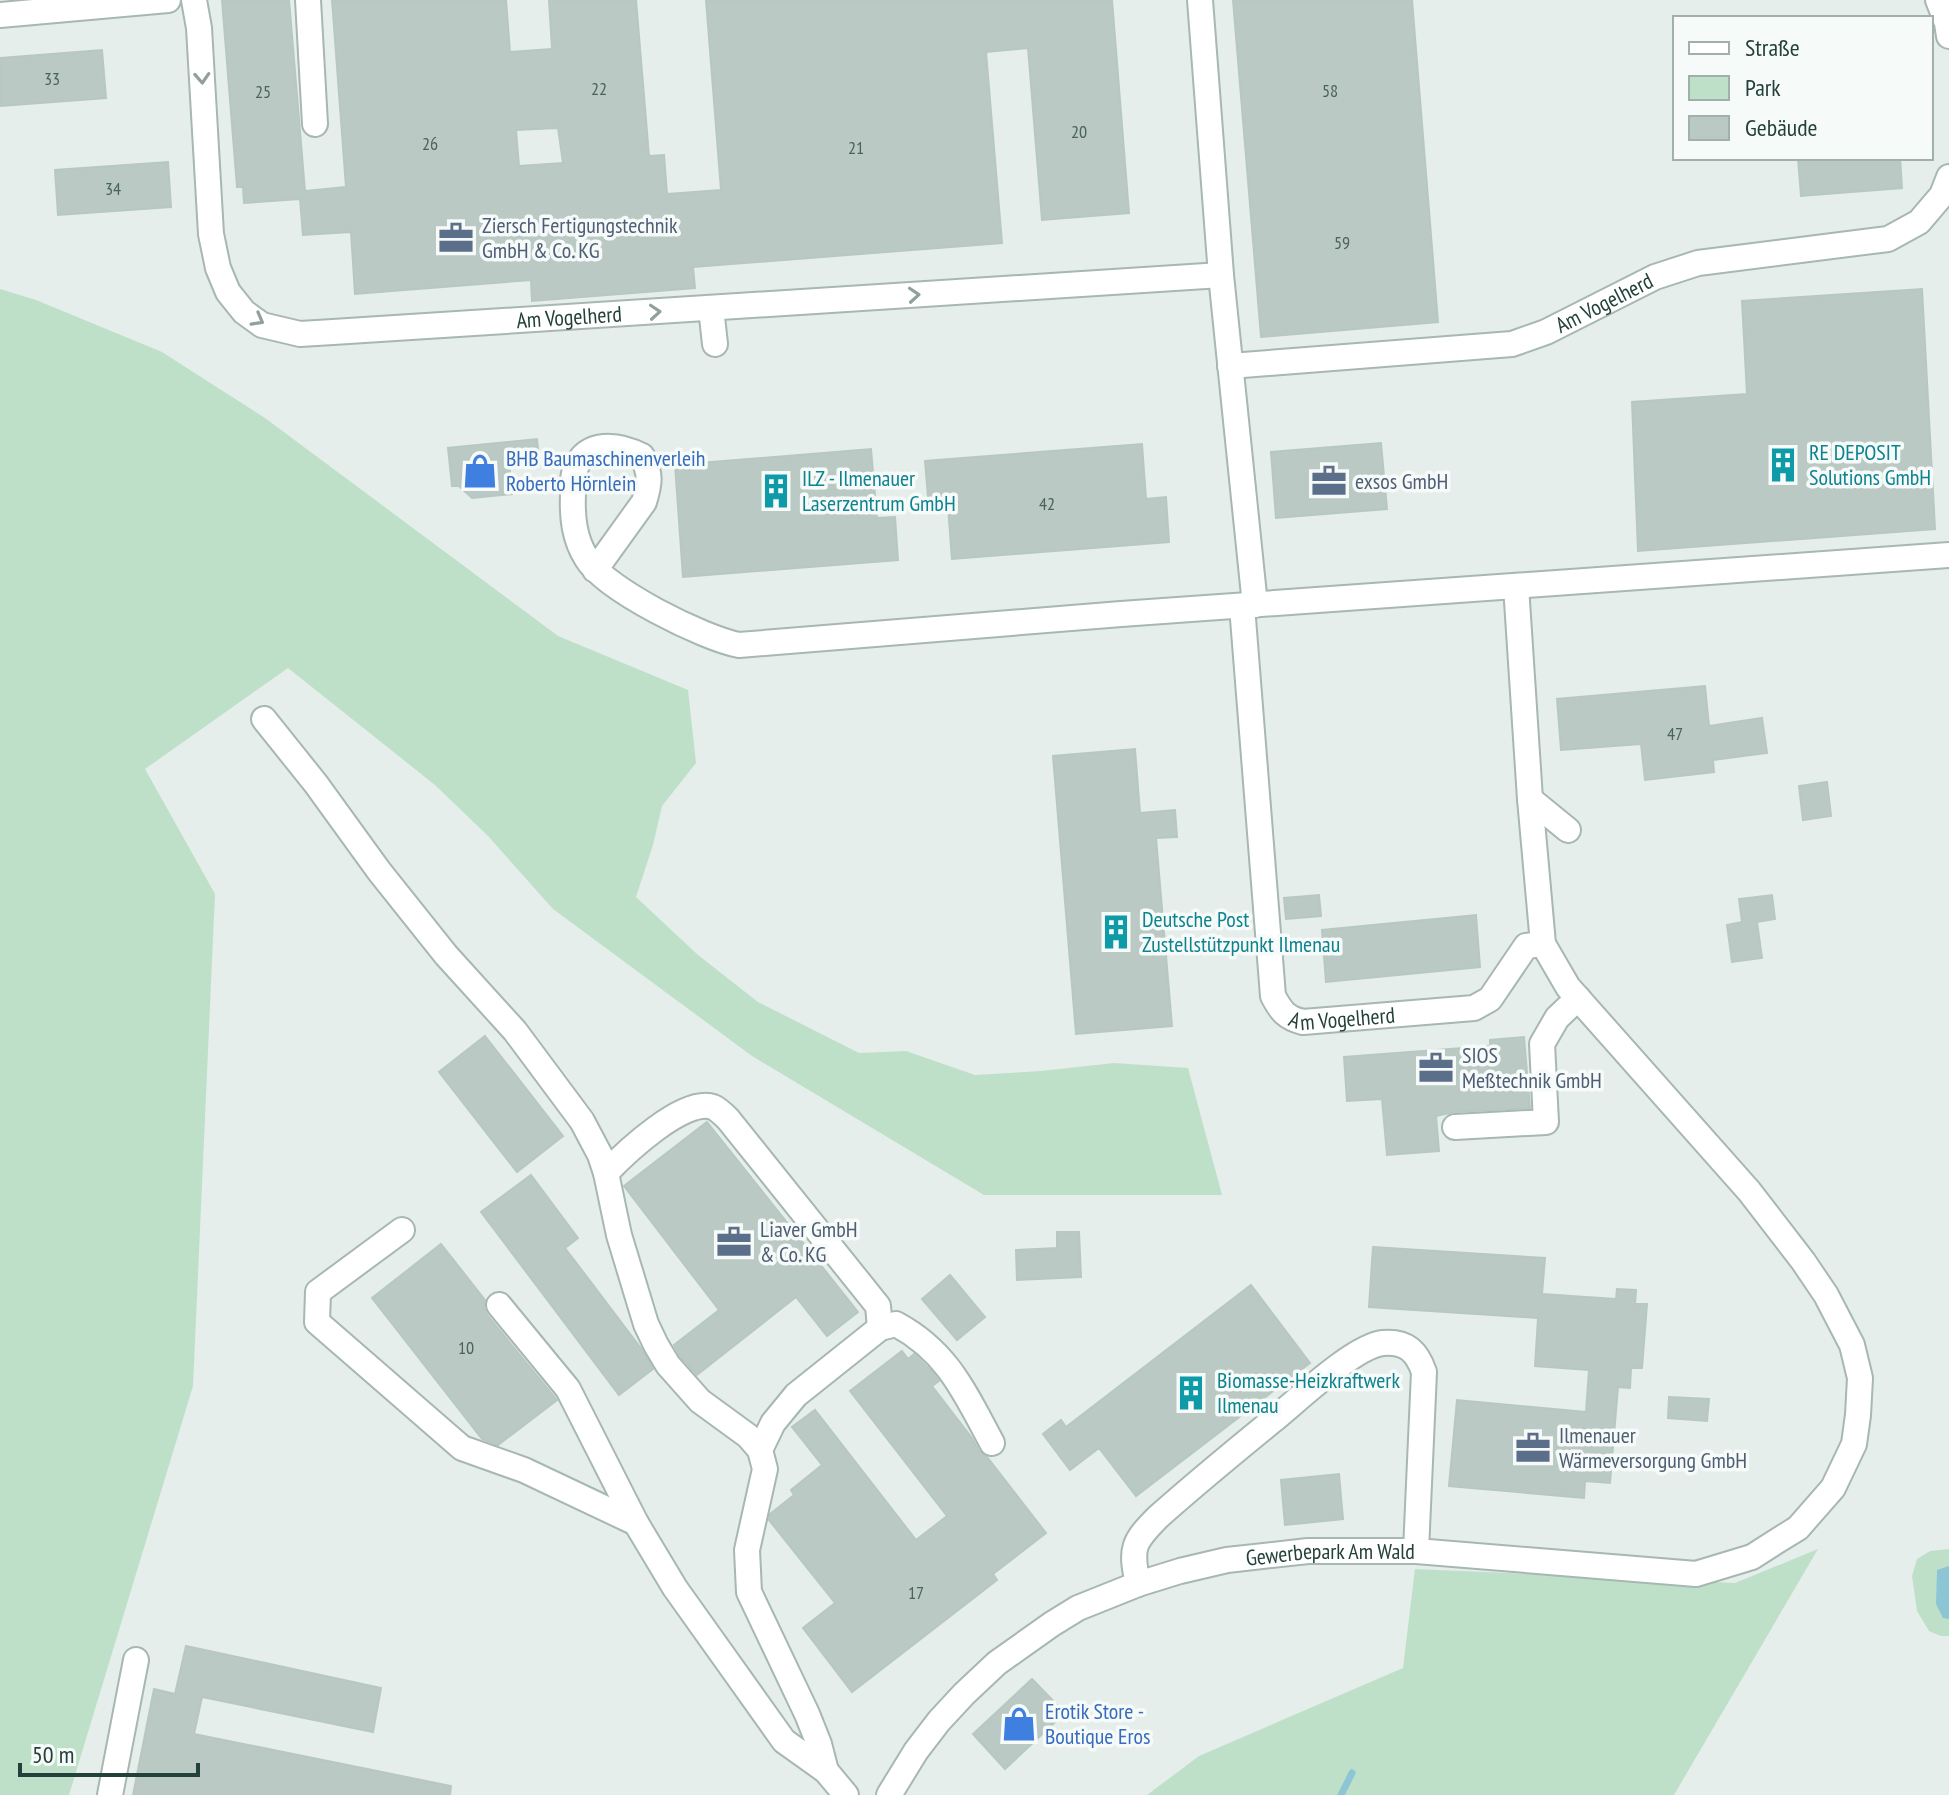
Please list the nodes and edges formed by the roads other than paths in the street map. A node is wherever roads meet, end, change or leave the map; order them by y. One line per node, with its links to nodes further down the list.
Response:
1 (168, 0): 6 (street)
2 (194, 0): 11 (street, Am Vogelherd, one-way to 11)
3 (308, 0): 8 (street)
4 (1200, 0): 10 (street, Am Vogelherd)
5 (1938, 0): 7 (street)
6 (0, 15)
7 (1949, 36)
8 (315, 124)
9 (1949, 177): 13 (street, Am Vogelherd)
10 (1221, 275): 11 (street, Am Vogelherd, one-way to 10); 13 (street, Am Vogelherd)
11 (711, 308): 12 (street)
12 (715, 344)
13 (1230, 366): 17 (street, Am Vogelherd)
14 (1949, 555): 16 (street)
15 (595, 570): 15 (street); 17 (street)
16 (1516, 586): 17 (street); 19 (street)
17 (1249, 606): 21 (street, Am Vogelherd)
18 (264, 719): 24 (street)
19 (1530, 799): 20 (street); 21 (street)
20 (1568, 830)
21 (1543, 944): 22 (street)
22 (1578, 998): 23 (street); 31 (street, Gewerbepark Am Wald)
23 (1455, 1127)
24 (606, 1173): 27 (street); 29 (street)
25 (402, 1230): 30 (street)
26 (499, 1305): 30 (street)
27 (880, 1328): 28 (street); 29 (street)
28 (992, 1443)
29 (760, 1450): 34 (street)
30 (636, 1523): 34 (street)
31 (1416, 1551): 32 (street, Gewerbepark Am Wald); 32 (street)
32 (1138, 1584): 37 (street, Gewerbepark Am Wald)
33 (136, 1660): 35 (street)
34 (826, 1771): 36 (street)
35 (110, 1795)
36 (846, 1795)
37 (889, 1795)

